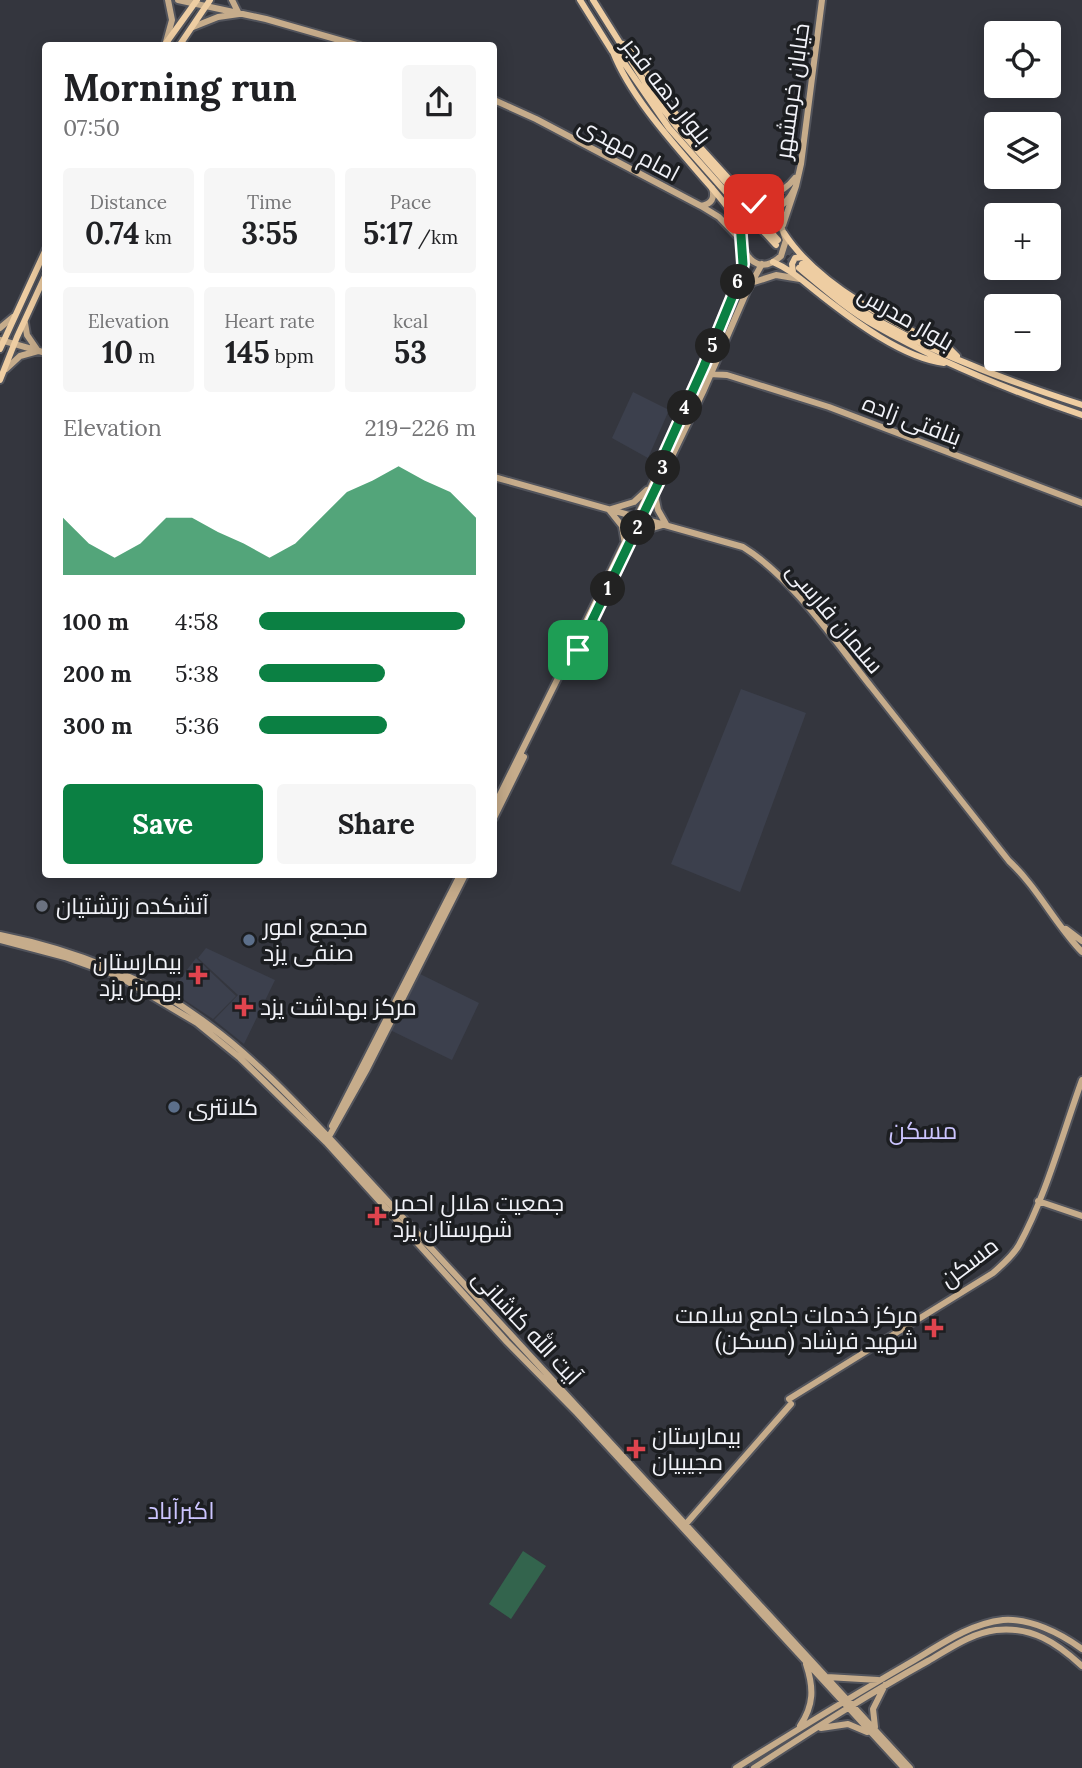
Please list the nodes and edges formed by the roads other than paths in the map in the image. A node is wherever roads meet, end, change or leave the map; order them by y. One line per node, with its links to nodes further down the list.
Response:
1 (168, 0): 12 (main road)
2 (178, 0): 8 (main road)
3 (210, 0): 9 (main road)
4 (232, 0): 10 (main road)
5 (580, 0): 16 (main road, بلوار دهه فجر)
6 (593, 0): 21 (main road, بلوار دهه فجر)
7 (822, 0): 18 (main road, خیابان خرمشهر)
8 (195, 2): 9 (main road); 13 (main road)
9 (205, 7): 10 (main road); 11 (main road)
10 (239, 14): 11 (main road); 15 (main road)
11 (190, 29): 14 (main road)
12 (166, 42)
13 (166, 42)
14 (182, 42)
15 (347, 42)
16 (612, 51): 20 (main road); 21 (main road, بلوار دهه فجر)
17 (497, 101): 23 (main road, امام مهدی)
18 (799, 174): 19 (main road, خیابان خرمشهر); 21 (main road)
19 (796, 186): 25 (main road); 28 (main road, خیابان خرمشهر)
20 (712, 188): 22 (main road); 23 (main road)
21 (737, 196): 22 (main road); 24 (main road)
22 (726, 204): 27 (main road)
23 (701, 206): 29 (main road, امام مهدی)
24 (761, 206): 25 (main road); 27 (main road)
25 (772, 210): 28 (main road)
26 (751, 215): 30 (main road)
27 (740, 226): 29 (main road)
28 (783, 230): 32 (main road); 34 (main road)
29 (741, 242): 33 (main road); 35 (main road)
30 (777, 243)
31 (42, 258): 39 (main road)
32 (773, 262): 33 (main road); 34 (main road)
33 (762, 264): 38 (main road)
34 (799, 265): 36 (main road); 47 (main road, بلوار مدرس); 52 (main road, بلوار مدرس)
35 (740, 278): 38 (main road); 54 (main road)
36 (802, 279): 38 (main road); 47 (main road)
37 (42, 282): 40 (main road)
38 (751, 283): 46 (main road)
39 (15, 315): 41 (main road); 42 (main road)
40 (25, 317): 43 (main road); 45 (main road)
41 (0, 328)
42 (1, 341): 43 (main road); 44 (main road)
43 (13, 345): 45 (main road); 48 (main road)
44 (0, 349)
45 (42, 352): 48 (main road)
46 (716, 361): 49 (main road); 50 (main road)
47 (949, 363): 53 (main road, بلوار مدرس)
48 (3, 372): 51 (main road)
49 (710, 374): 50 (main road, بنافتی زاده); 54 (main road)
50 (727, 375): 57 (main road, بنافتی زاده)
51 (0, 380)
52 (1082, 405)
53 (1082, 415)
54 (662, 467): 56 (main road)
55 (497, 478): 58 (main road, سلمان فارسی)
56 (652, 489): 58 (main road); 59 (main road); 60 (main road)
57 (1082, 503)
58 (609, 509): 59 (main road, سلمان فارسی); 61 (main road)
59 (640, 517): 60 (main road, سلمان فارسی); 61 (main road)
60 (666, 524): 61 (main road); 66 (main road, سلمان فارسی)
61 (627, 545): 62 (main road); 63 (main road)
62 (497, 801)
63 (497, 812)
64 (460, 878): 73 (main road)
65 (460, 878): 75 (main road)
66 (1056, 921): 69 (main road); 70 (main road)
67 (0, 934): 71 (main road, آیت الله کاشانی)
68 (0, 940): 71 (main road, آیت الله کاشانی)
69 (1082, 941)
70 (1082, 952)
71 (151, 992): 74 (main road, آیت الله کاشانی); 76 (main road, آیت الله کاشانی)
72 (1082, 1080): 78 (main road, مسکن)
73 (337, 1118): 74 (main road); 76 (main road)
74 (314, 1124): 76 (main road, آیت الله کاشانی)
75 (334, 1130): 76 (main road); 77 (main road)
76 (326, 1139): 77 (main road, آیت الله کاشانی); 80 (main road, آیت الله کاشانی)
77 (335, 1144): 80 (main road, آیت الله کاشانی)
78 (1038, 1201): 79 (main road); 80 (main road, مسکن)
79 (1082, 1216)
80 (684, 1526): 82 (main road, آیت الله کاشانی); 84 (main road, آیت الله کاشانی)
81 (1082, 1649): 85 (main road)
82 (804, 1659): 86 (main road, آیت الله کاشانی); 88 (main road)
83 (1082, 1666): 85 (main road)
84 (827, 1677): 85 (main road); 86 (main road, آیت الله کاشانی)
85 (883, 1682): 86 (main road); 87 (main road); 90 (main road)
86 (845, 1700): 87 (main road, آیت الله کاشانی); 88 (main road)
87 (851, 1706): 89 (main road); 90 (main road, آیت الله کاشانی)
88 (797, 1730): 91 (main road)
89 (813, 1730): 90 (main road); 92 (main road)
90 (875, 1732): 93 (main road, آیت الله کاشانی); 94 (main road, آیت الله کاشانی)
91 (736, 1768)
92 (754, 1768)
93 (904, 1768)
94 (910, 1768)

